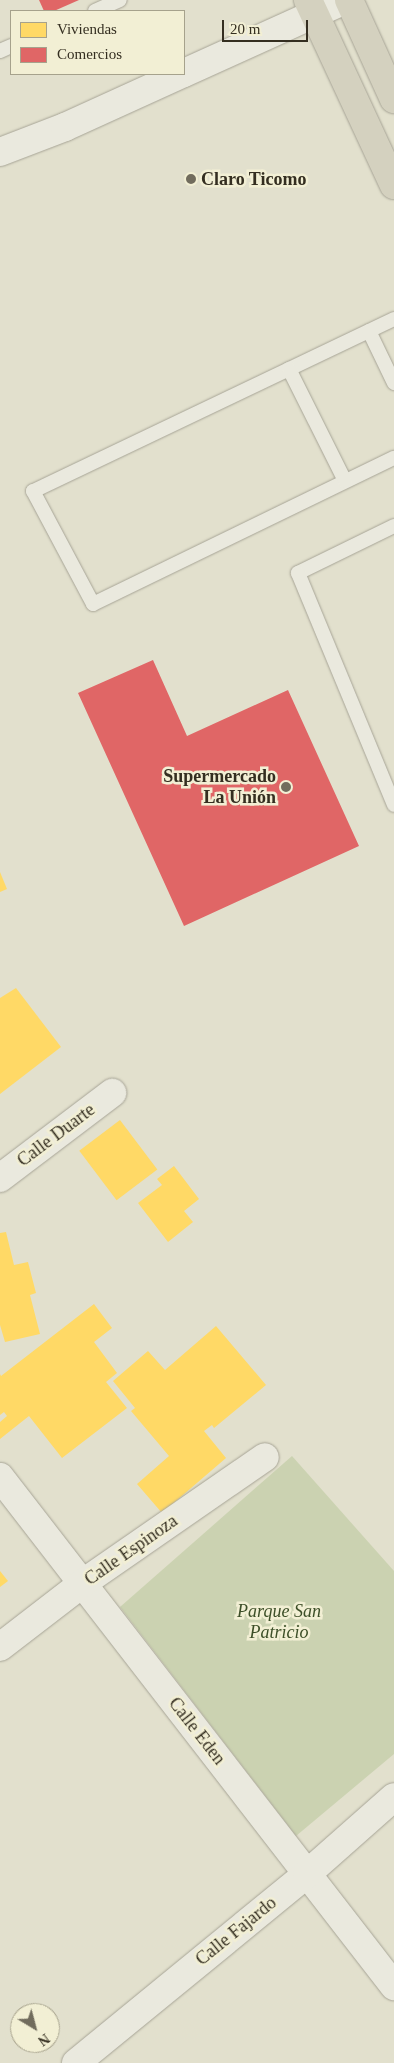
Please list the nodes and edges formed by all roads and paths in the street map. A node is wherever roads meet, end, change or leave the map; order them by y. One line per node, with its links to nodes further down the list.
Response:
1 (120, 0): 4 (lane)
2 (347, 0): 3 (street); 7 (highway)
3 (311, 6): 5 (street); 9 (highway)
4 (97, 10)
5 (185, 72)
6 (179, 75): 8 (street)
7 (394, 99)
8 (0, 152)
9 (394, 185)
10 (394, 319): 11 (lane)
11 (369, 331): 12 (lane); 13 (lane)
12 (289, 369): 15 (lane); 15 (lane)
13 (394, 383)
14 (394, 458): 15 (lane)
15 (345, 481)
16 (394, 526): 17 (lane)
17 (394, 804)
18 (112, 1093): 19 (street, Calle Duarte)
19 (0, 1178)
20 (265, 1457): 22 (street, Calle Espinoza)
21 (0, 1477): 22 (street, Calle Eden)
22 (83, 1583): 23 (street, Calle Espinoza); 25 (street, Calle Eden)
23 (0, 1647)
24 (394, 1797): 25 (street, Calle Fajardo)
25 (307, 1874): 26 (street, Calle Eden); 27 (street, Calle Fajardo)
26 (394, 1986)
27 (76, 2063)

